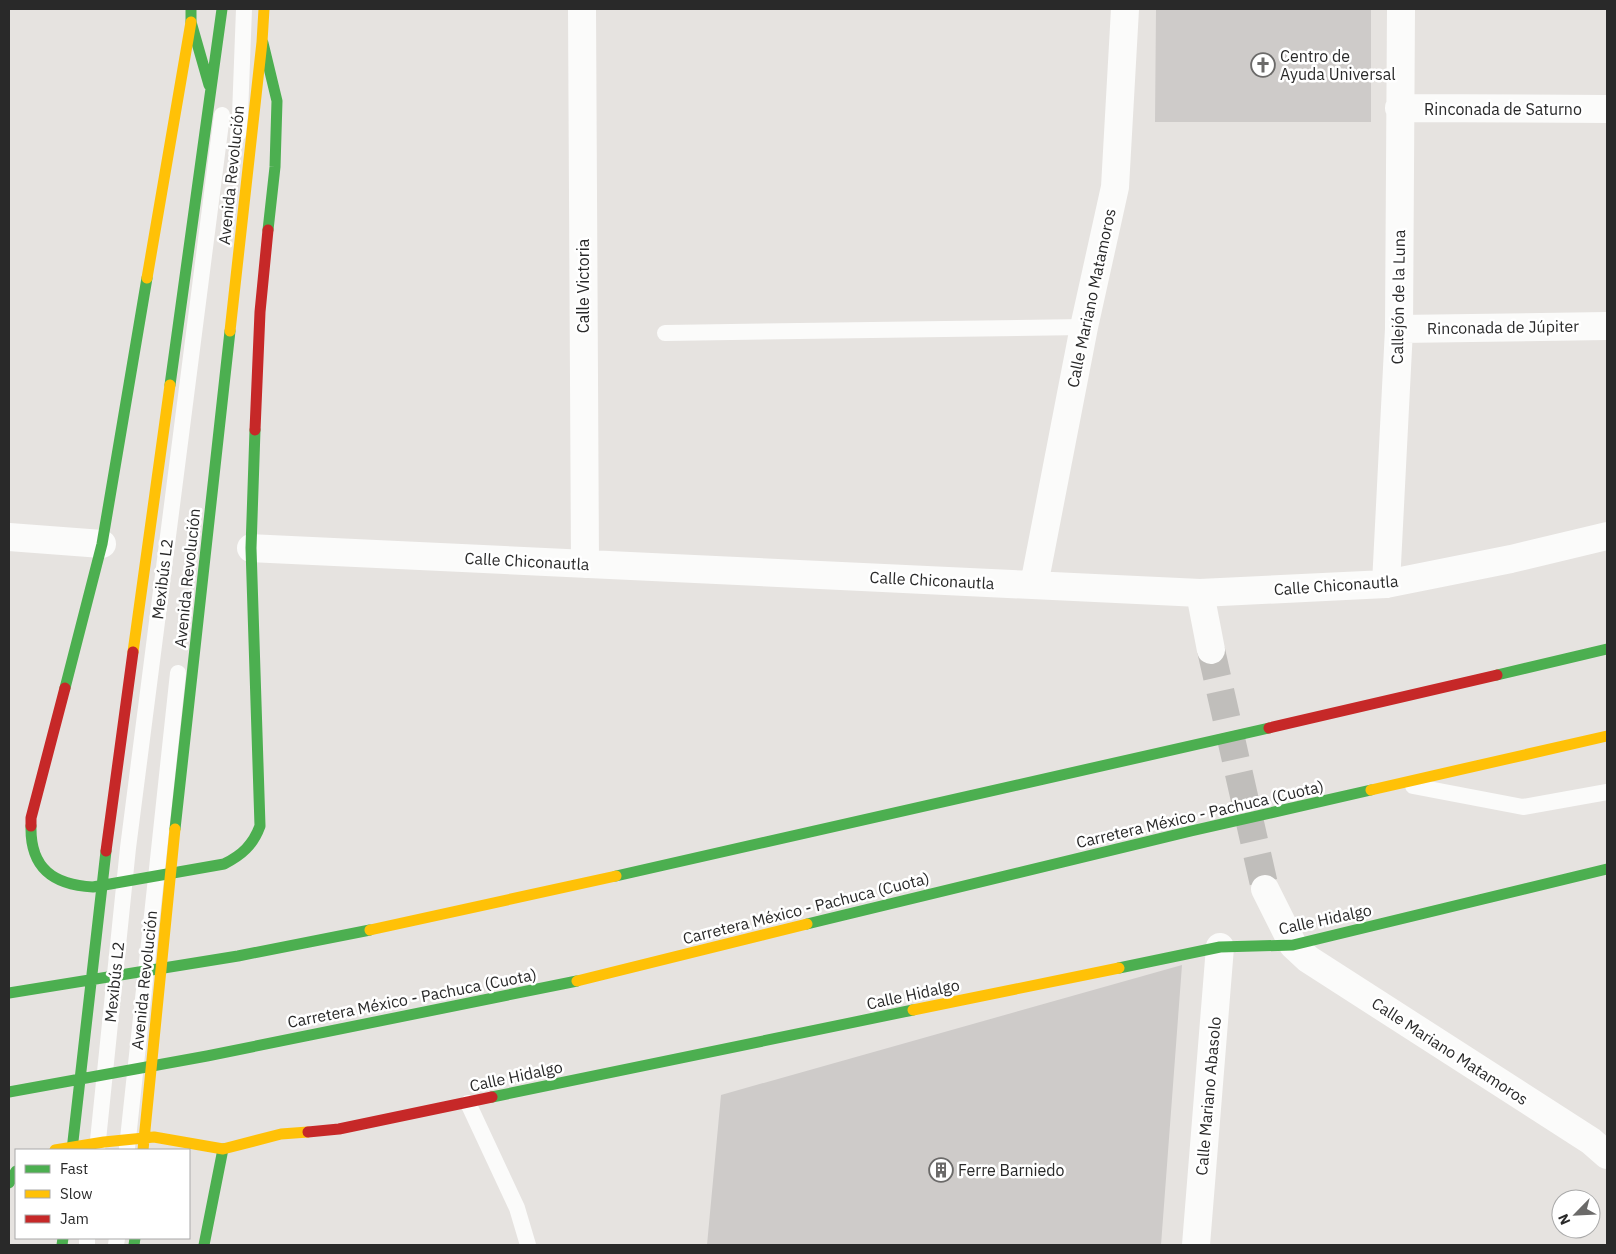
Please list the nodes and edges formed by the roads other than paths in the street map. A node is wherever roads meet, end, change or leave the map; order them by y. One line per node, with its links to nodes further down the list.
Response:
1 (191, 9): 8 (main road)
2 (223, 9): 10 (main road, Avenida Revolución); 40 (lane, Mexibús L2)
3 (244, 9): 30 (lane, Mexibús L2)
4 (264, 9): 9 (main road, Avenida Revolución)
5 (582, 9): 21 (street, Calle Victoria)
6 (1125, 9): 14 (street, Calle Mariano Matamoros)
7 (1401, 9): 11 (street, Callejón de la Luna)
8 (191, 22): 10 (main road); 19 (main road)
9 (262, 42): 20 (main road); 30 (main road, Avenida Revolución)
10 (211, 94): 39 (main road, Avenida Revolución)
11 (1400, 108): 12 (street, Rinconada de Saturno); 15 (street, Callejón de la Luna)
12 (1607, 109)
13 (1607, 326): 15 (street, Rinconada de Júpiter)
14 (1084, 327): 16 (lane); 23 (street, Calle Mariano Matamoros)
15 (1399, 329): 22 (street, Callejón de la Luna)
16 (665, 333)
17 (9, 536): 19 (street)
18 (1607, 536): 22 (street, Calle Chiconautla)
19 (102, 544): 20 (main road)
20 (251, 548): 21 (street, Calle Chiconautla)
21 (585, 564): 23 (street, Calle Chiconautla)
22 (1386, 584): 24 (street, Calle Chiconautla)
23 (1034, 585): 24 (street, Calle Chiconautla)
24 (1200, 593): 26 (street)
25 (1607, 649): 35 (main road)
26 (1211, 650)
27 (1607, 736): 28 (main road, Carretera México - Pachuca (Cuota))
28 (1403, 784): 29 (lane); 36 (main road, Carretera México - Pachuca (Cuota))
29 (1607, 792)
30 (166, 847): 41 (lane, Mexibús L2); 42 (main road, Avenida Revolución)
31 (1607, 869): 33 (main road, Calle Hidalgo)
32 (1265, 889): 33 (street)
33 (1293, 945): 34 (main road, Calle Hidalgo); 44 (street, Calle Mariano Matamoros)
34 (1220, 947): 37 (main road, Calle Hidalgo); 47 (street, Calle Mariano Abasolo)
35 (9, 994)
36 (9, 1092)
37 (468, 1103): 43 (main road, Calle Hidalgo); 46 (lane)
38 (61, 1149): 43 (main road)
39 (72, 1149)
40 (97, 1149)
41 (126, 1149)
42 (143, 1149)
43 (223, 1149): 45 (main road)
44 (1607, 1155)
45 (204, 1245)
46 (528, 1245)
47 (1196, 1245)

